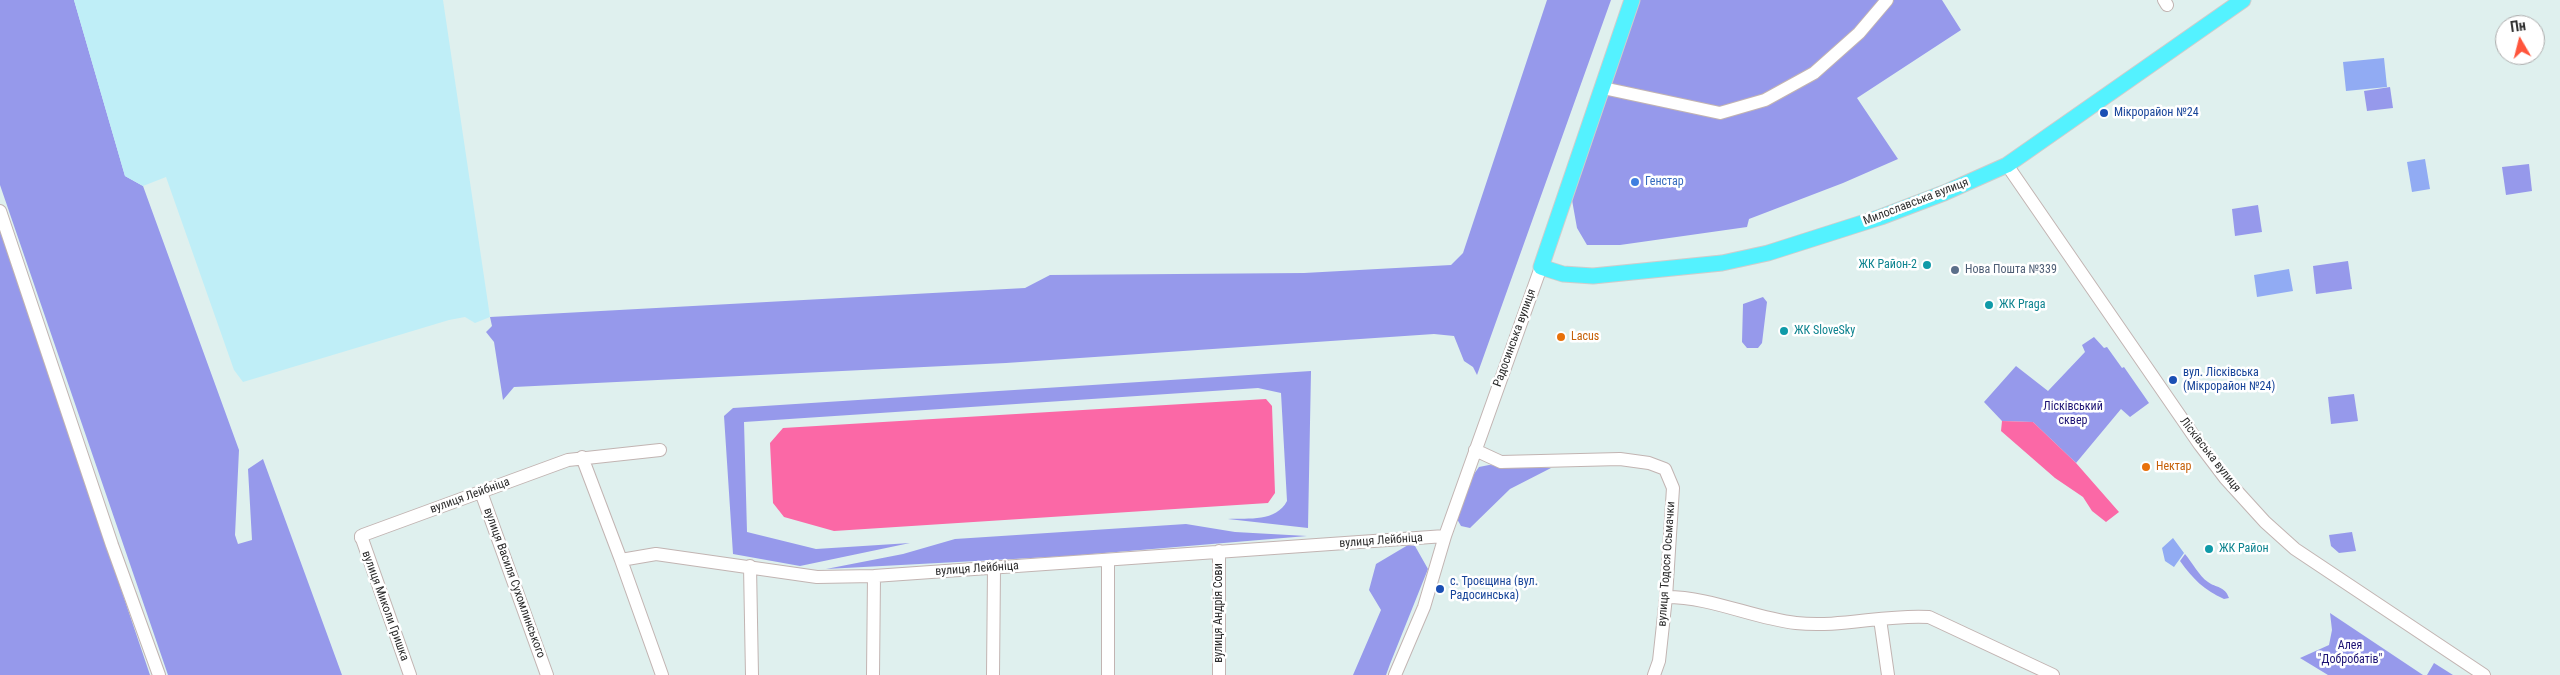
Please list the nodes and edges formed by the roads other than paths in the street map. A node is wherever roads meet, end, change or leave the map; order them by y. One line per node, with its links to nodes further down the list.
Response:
1 (1632, 0): 4 (main road, Радосинська вулиця)
2 (1887, 0): 4 (street)
3 (2244, 0): 5 (main road, Милославська вулиця)
4 (1603, 88): 7 (main road, Радосинська вулиця)
5 (2007, 165): 7 (main road, Милославська вулиця); 35 (street, Лісківська вулиця)
6 (0, 211): 22 (street)
7 (1541, 267): 9 (street, Радосинська вулиця)
8 (660, 450): 10 (street, вулиця Лейбніца)
9 (1475, 450): 12 (street, Радосинська вулиця); 20 (street, вулиця Тодося Осьмачки)
10 (582, 457): 11 (street, вулиця Лейбніца); 15 (street)
11 (481, 492): 13 (street, вулиця Лейбніца); 24 (street, вулиця Василя Сухомлинського)
12 (1445, 536): 14 (street, вулиця Лейбніца); 31 (street, Радосинська вулиця)
13 (360, 538): 23 (street, вулиця Миколи Гришка)
14 (1219, 551): 16 (street, вулиця Лейбніца); 30 (street, вулиця Андрія Сови)
15 (621, 560): 17 (street, вулиця Лейбніца); 25 (street)
16 (1108, 560): 18 (street, вулиця Лейбніца); 29 (street)
17 (750, 566): 19 (street, вулиця Лейбніца); 26 (street)
18 (994, 569): 19 (street, вулиця Лейбніца); 28 (street)
19 (874, 576): 27 (street)
20 (1666, 597): 21 (street); 32 (street, вулиця Тодося Осьмачки)
21 (1880, 619): 33 (street); 34 (street)
22 (159, 675)
23 (410, 675)
24 (547, 675)
25 (662, 675)
26 (752, 675)
27 (874, 675)
28 (993, 675)
29 (1108, 675)
30 (1219, 675)
31 (1394, 675)
32 (1654, 675)
33 (1888, 675)
34 (2053, 675)
35 (2484, 675)

